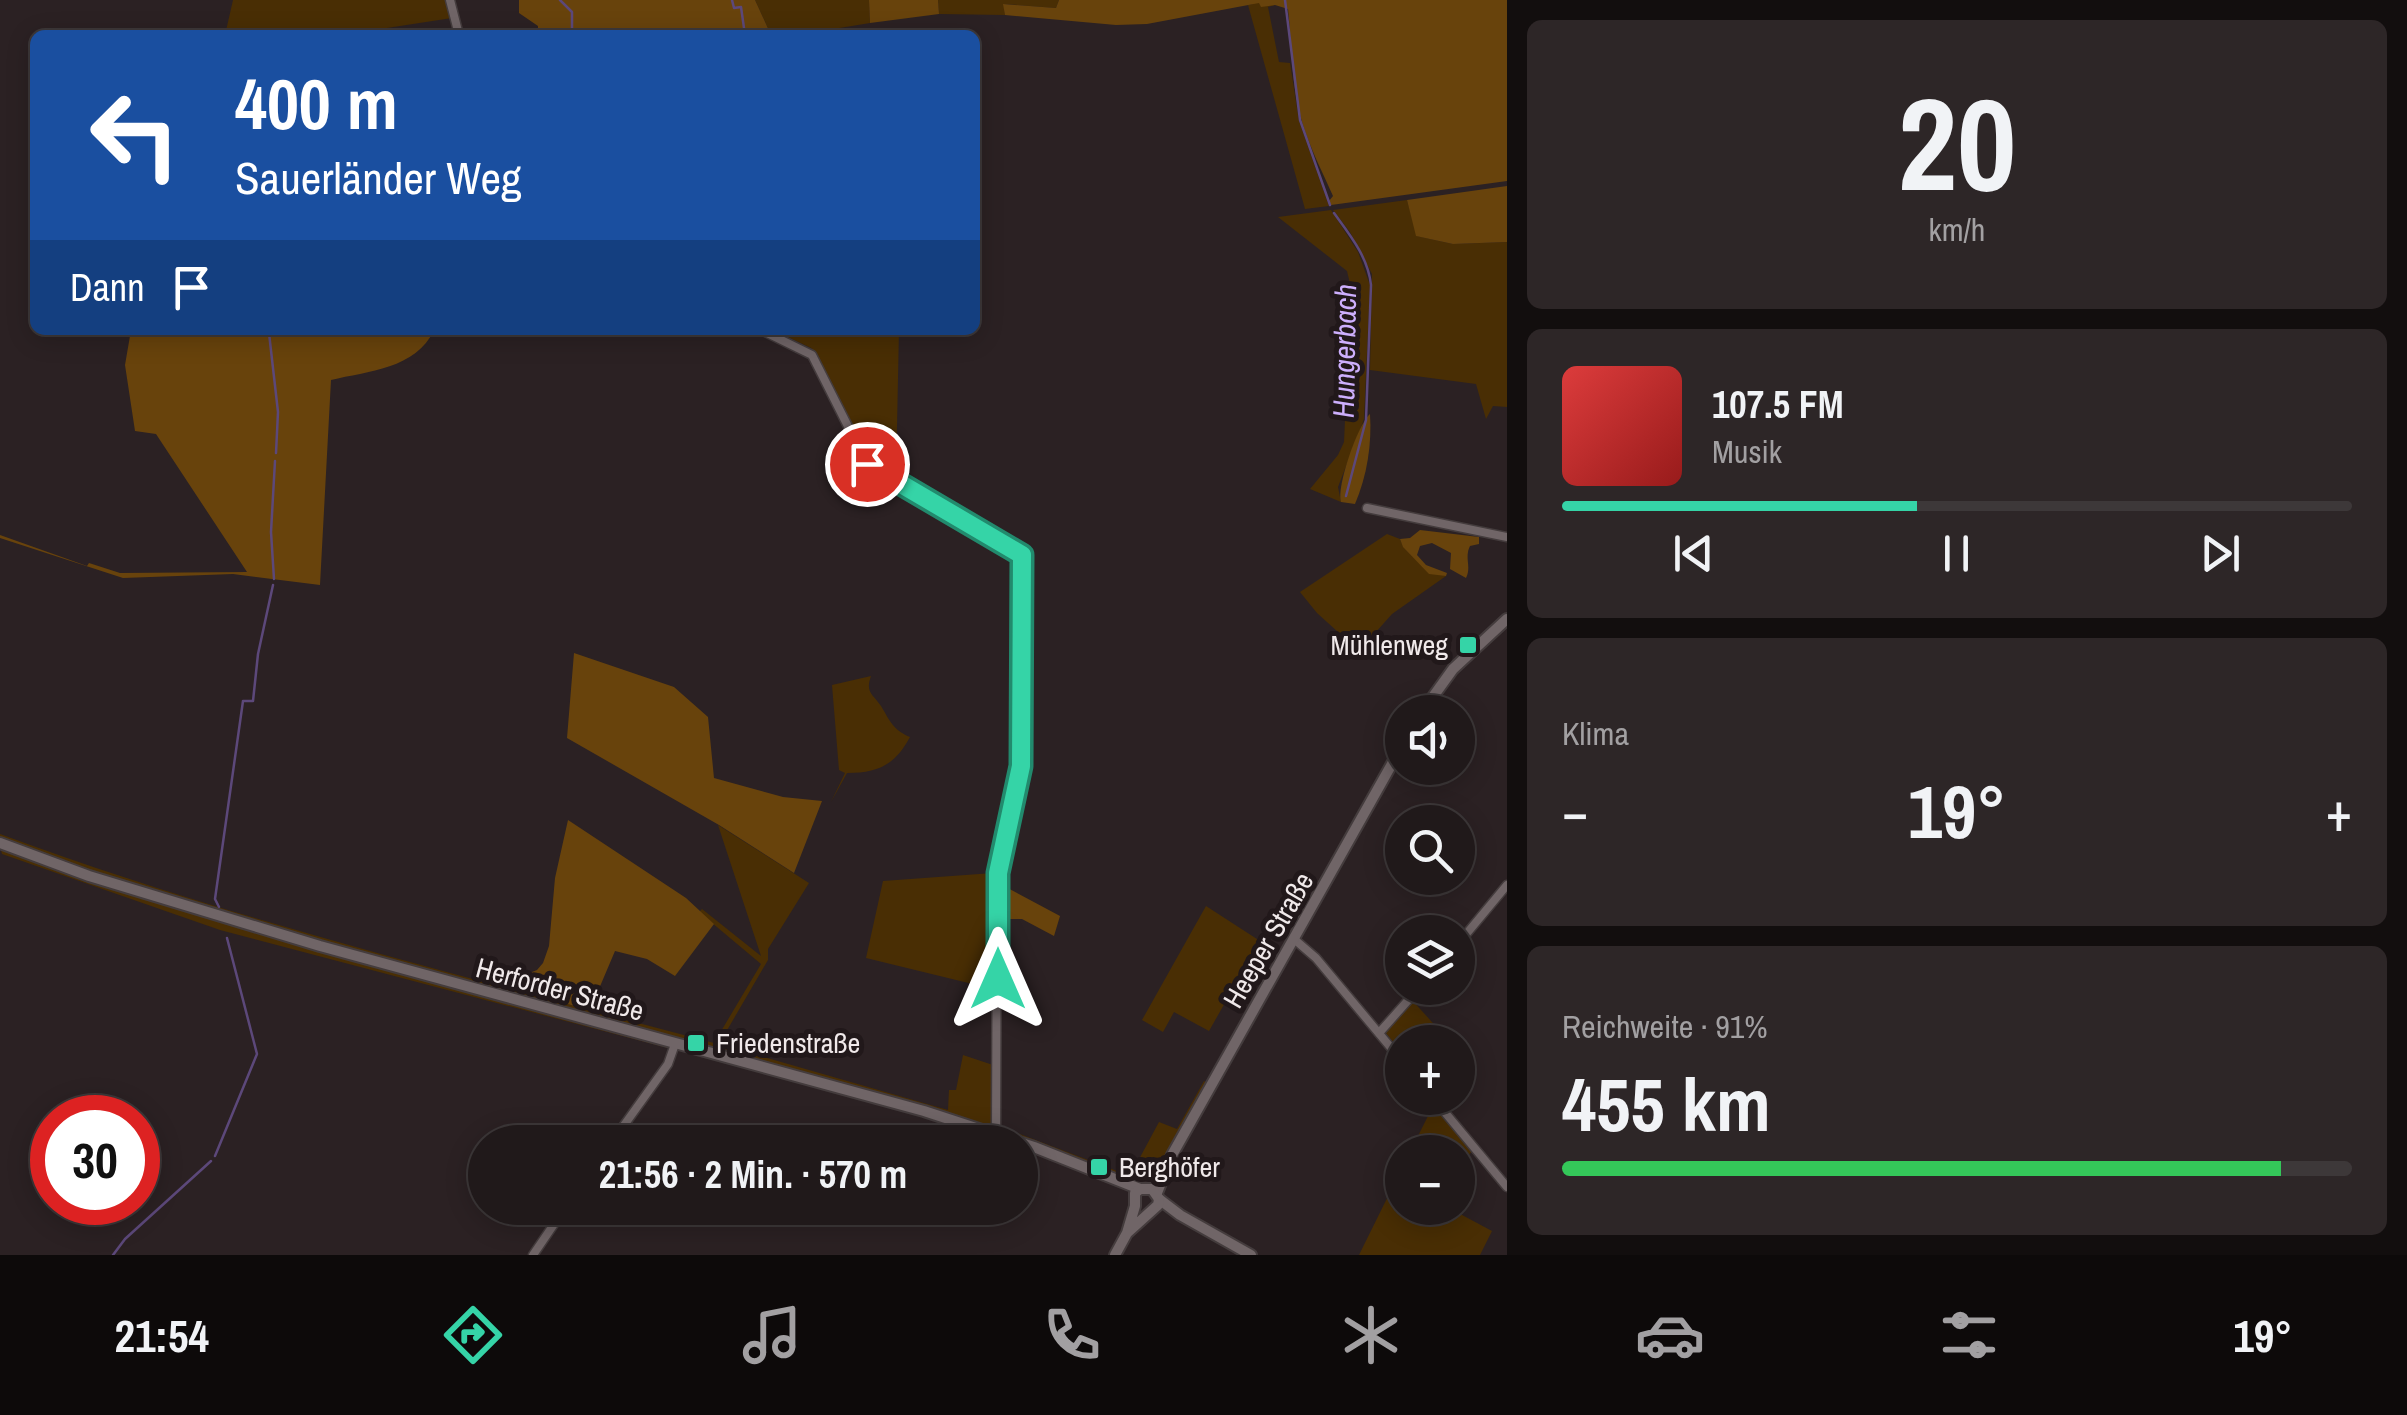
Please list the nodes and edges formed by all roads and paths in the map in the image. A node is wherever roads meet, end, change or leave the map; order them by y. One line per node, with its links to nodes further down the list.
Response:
1 (450, 0): 2 (street)
2 (458, 30)
3 (771, 335): 20 (street)
4 (1368, 508): 5 (street)
5 (1507, 537)
6 (1507, 618): 7 (street)
7 (1434, 695)
8 (1385, 776): 12 (street, Heeper Straße)
9 (0, 843): 16 (street, Herforder Straße)
10 (1507, 885): 11 (street)
11 (1475, 924)
12 (1294, 939): 14 (street); 23 (street, Heeper Straße)
13 (1404, 1005): 14 (street)
14 (1379, 1033): 15 (street)
15 (1385, 1040)
16 (676, 1044): 18 (street); 19 (street, Herforder Straße)
17 (1446, 1115): 22 (street)
18 (624, 1125)
19 (964, 1125)
20 (996, 1125)
21 (1038, 1151): 23 (street, Herforder Straße)
22 (1507, 1187)
23 (1146, 1199): 26 (street, Heeper Straße); 27 (street, Herforder Straße)
24 (553, 1225): 25 (street)
25 (533, 1255)
26 (1115, 1255)
27 (1251, 1255)

